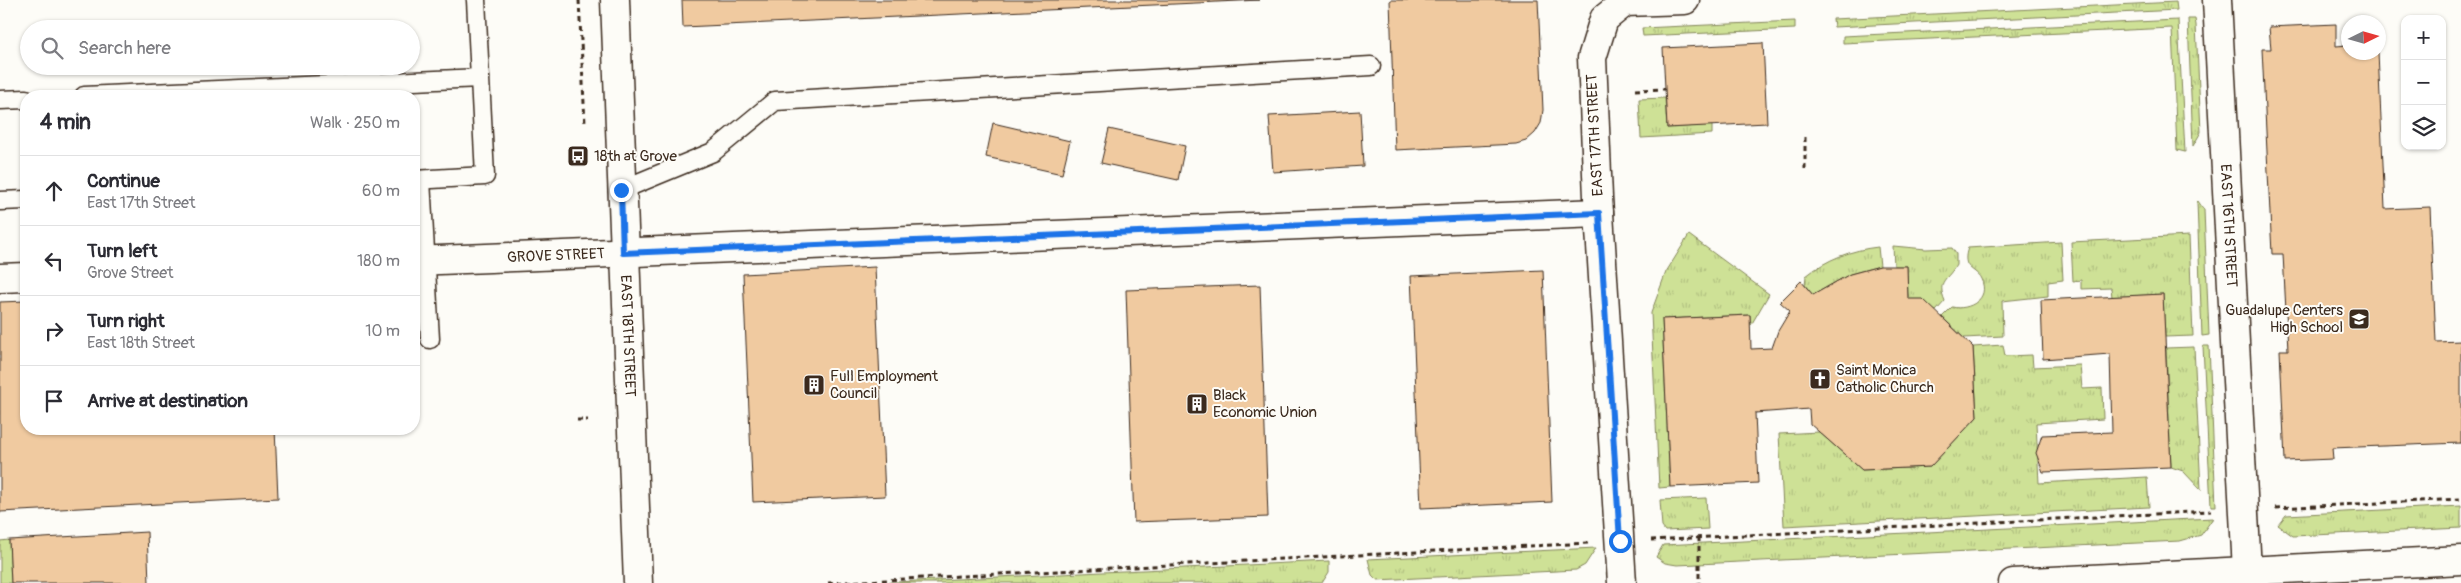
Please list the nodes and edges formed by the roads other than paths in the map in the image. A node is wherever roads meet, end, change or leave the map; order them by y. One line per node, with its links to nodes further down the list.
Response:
1 (476, 0): 6 (lane)
2 (615, 0): 11 (street, EAST 18TH STREET)
3 (1685, 0): 14 (street, EAST 17TH STREET)
4 (2217, 0): 21 (street, EAST 16TH STREET)
5 (1371, 66): 11 (lane)
6 (480, 78): 7 (lane); 10 (lane)
7 (216, 90)
8 (20, 99): 9 (lane)
9 (0, 100)
10 (420, 180)
11 (621, 190): 15 (street, EAST 18TH STREET)
12 (20, 200): 13 (lane)
13 (0, 201)
14 (1599, 213): 15 (street, GROVE STREET); 23 (street, EAST 17TH STREET)
15 (623, 253): 16 (street, GROVE STREET); 22 (street, EAST 18TH STREET)
16 (420, 261): 19 (lane)
17 (20, 277): 18 (street)
18 (0, 278)
19 (430, 340)
20 (2461, 560): 21 (street)
21 (2248, 572): 24 (street)
22 (638, 583)
23 (1622, 583)
24 (2013, 583)

